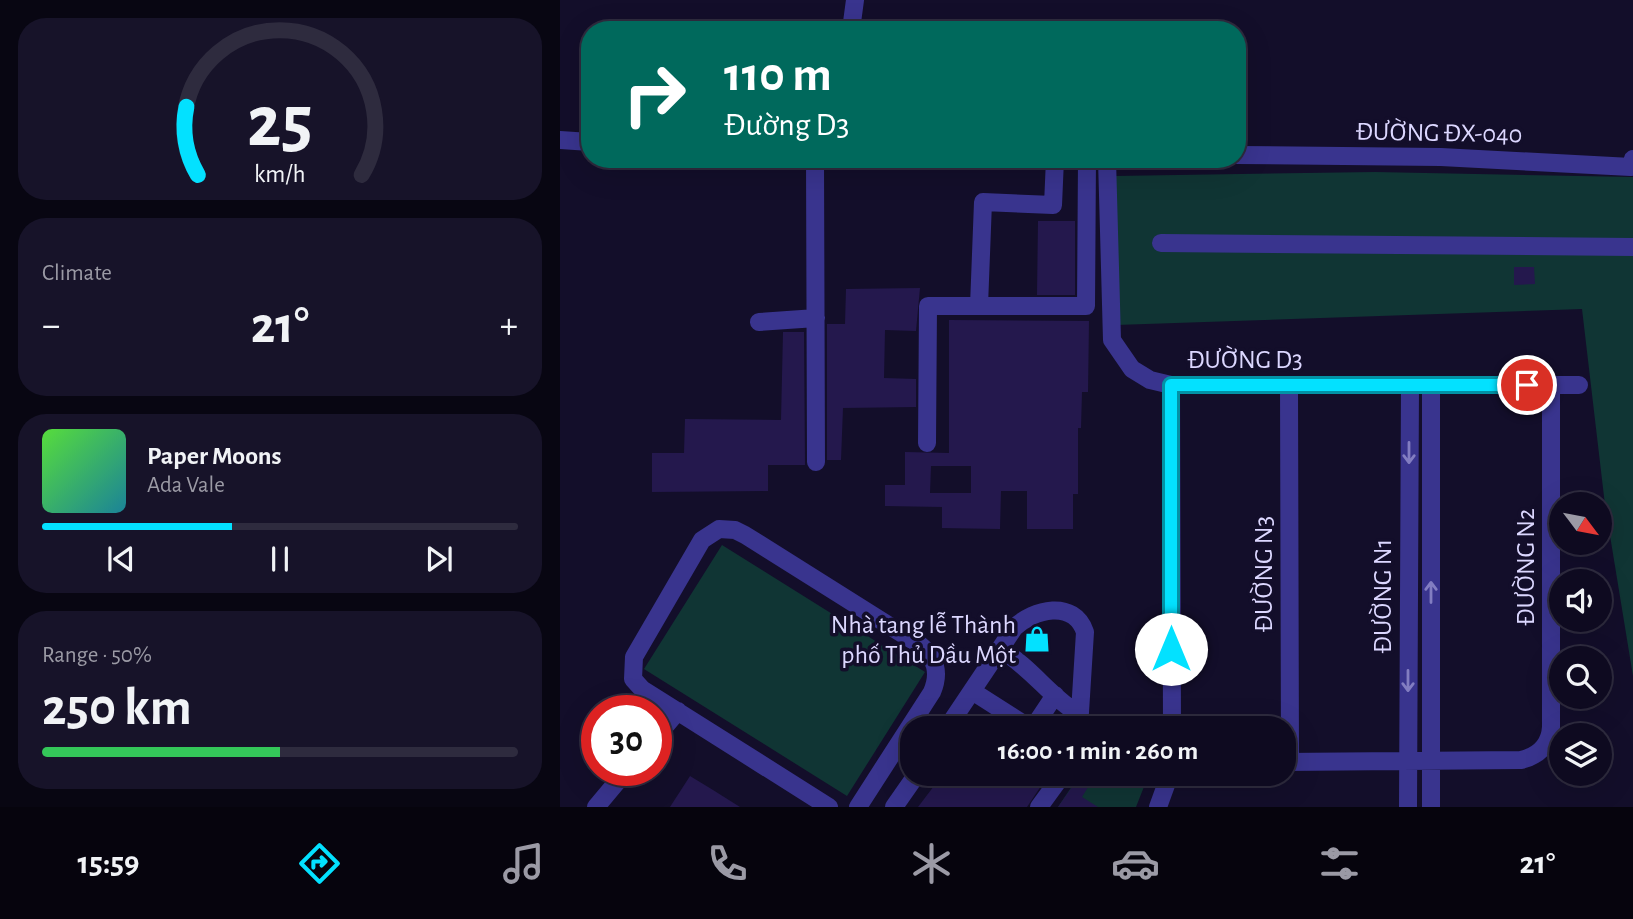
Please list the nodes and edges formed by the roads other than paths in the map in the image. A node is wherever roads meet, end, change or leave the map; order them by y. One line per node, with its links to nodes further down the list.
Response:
1 (855, 0): 2 (street)
2 (852, 21)
3 (560, 141): 4 (street)
4 (581, 142)
5 (1246, 155): 6 (street, ĐƯỜNG ĐX-040)
6 (1633, 159)
7 (816, 168): 14 (street)
8 (1055, 168): 13 (street)
9 (1087, 168): 13 (street)
10 (1107, 168): 16 (street, ĐƯỜNG D3)
11 (1161, 243): 12 (street)
12 (1633, 247)
13 (979, 306): 22 (street)
14 (816, 318): 15 (street); 23 (street)
15 (759, 322)
16 (1171, 385): 17 (street, ĐƯỜNG D3); 33 (street)
17 (1289, 385): 18 (street, ĐƯỜNG D3); 34 (street, ĐƯỜNG N3)
18 (1410, 385): 19 (street, ĐƯỜNG D3); 36 (street, ĐƯỜNG N1, one-way to 36)
19 (1432, 385): 20 (street, ĐƯỜNG D3); 37 (street, ĐƯỜNG N1, one-way to 19)
20 (1551, 385): 21 (street, ĐƯỜNG D3); 37 (street, ĐƯỜNG N2)
21 (1579, 385)
22 (927, 443)
23 (816, 462)
24 (1000, 649): 25 (street); 26 (street); 32 (street)
25 (972, 691): 28 (street); 29 (street)
26 (1055, 695): 30 (street); 31 (street)
27 (678, 711): 35 (street); 44 (street); 45 (street)
28 (955, 716)
29 (1012, 716)
30 (1040, 716)
31 (1075, 716)
32 (1080, 716)
33 (1172, 716)
34 (1286, 716)
35 (672, 718)
36 (1408, 761): 37 (street); 38 (street); 49 (street, ĐƯỜNG N1)
37 (1431, 761): 50 (street, ĐƯỜNG N1)
38 (1296, 762)
39 (614, 786): 43 (street)
40 (908, 786): 46 (street)
41 (1054, 786): 47 (street)
42 (1166, 786): 48 (street)
43 (596, 807)
44 (829, 807)
45 (858, 807)
46 (894, 807)
47 (1039, 807)
48 (1158, 807)
49 (1408, 807)
50 (1431, 807)

